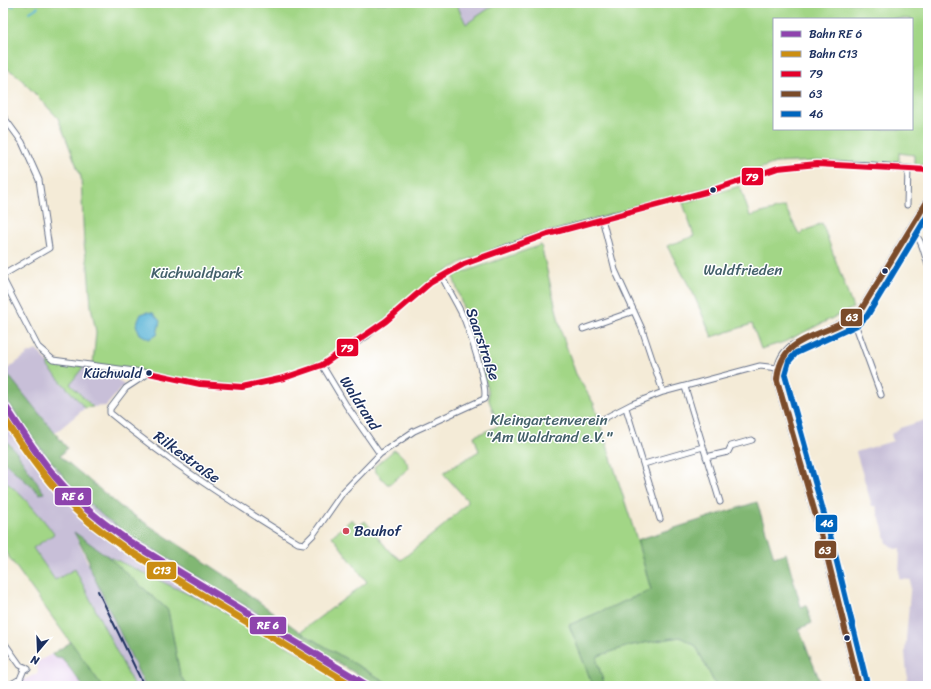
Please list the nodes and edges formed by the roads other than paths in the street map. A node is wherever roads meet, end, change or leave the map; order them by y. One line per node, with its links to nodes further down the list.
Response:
1 (3, 116): 9 (street)
2 (908, 168): 3 (street, Waldrand); 5 (street); 6 (street, Waldrand)
3 (928, 170)
4 (928, 200): 7 (street)
5 (908, 205)
6 (602, 218): 10 (street, Waldrand); 12 (street)
7 (909, 229): 8 (street); 13 (street)
8 (928, 265)
9 (3, 275)
10 (442, 276): 15 (street, Waldrand); 25 (street, Saarstraße)
11 (3, 279): 17 (street, Waldrand)
12 (634, 311): 14 (street); 19 (street)
13 (853, 318): 16 (street); 20 (street)
14 (583, 329)
15 (322, 365): 17 (street, Waldrand); 25 (street, Waldrand)
16 (778, 368): 18 (street); 32 (street)
17 (149, 373): 25 (street, Rilkestraße)
18 (685, 386): 19 (street); 24 (street)
19 (663, 392): 21 (street)
20 (881, 395)
21 (626, 408): 22 (street); 27 (street)
22 (599, 421)
23 (752, 440): 26 (street)
24 (703, 447): 26 (street); 27 (street)
25 (380, 454)
26 (706, 457): 28 (street)
27 (644, 464): 29 (street)
28 (720, 502)
29 (660, 519)
30 (3, 641): 31 (street)
31 (8, 686)
32 (859, 686)

